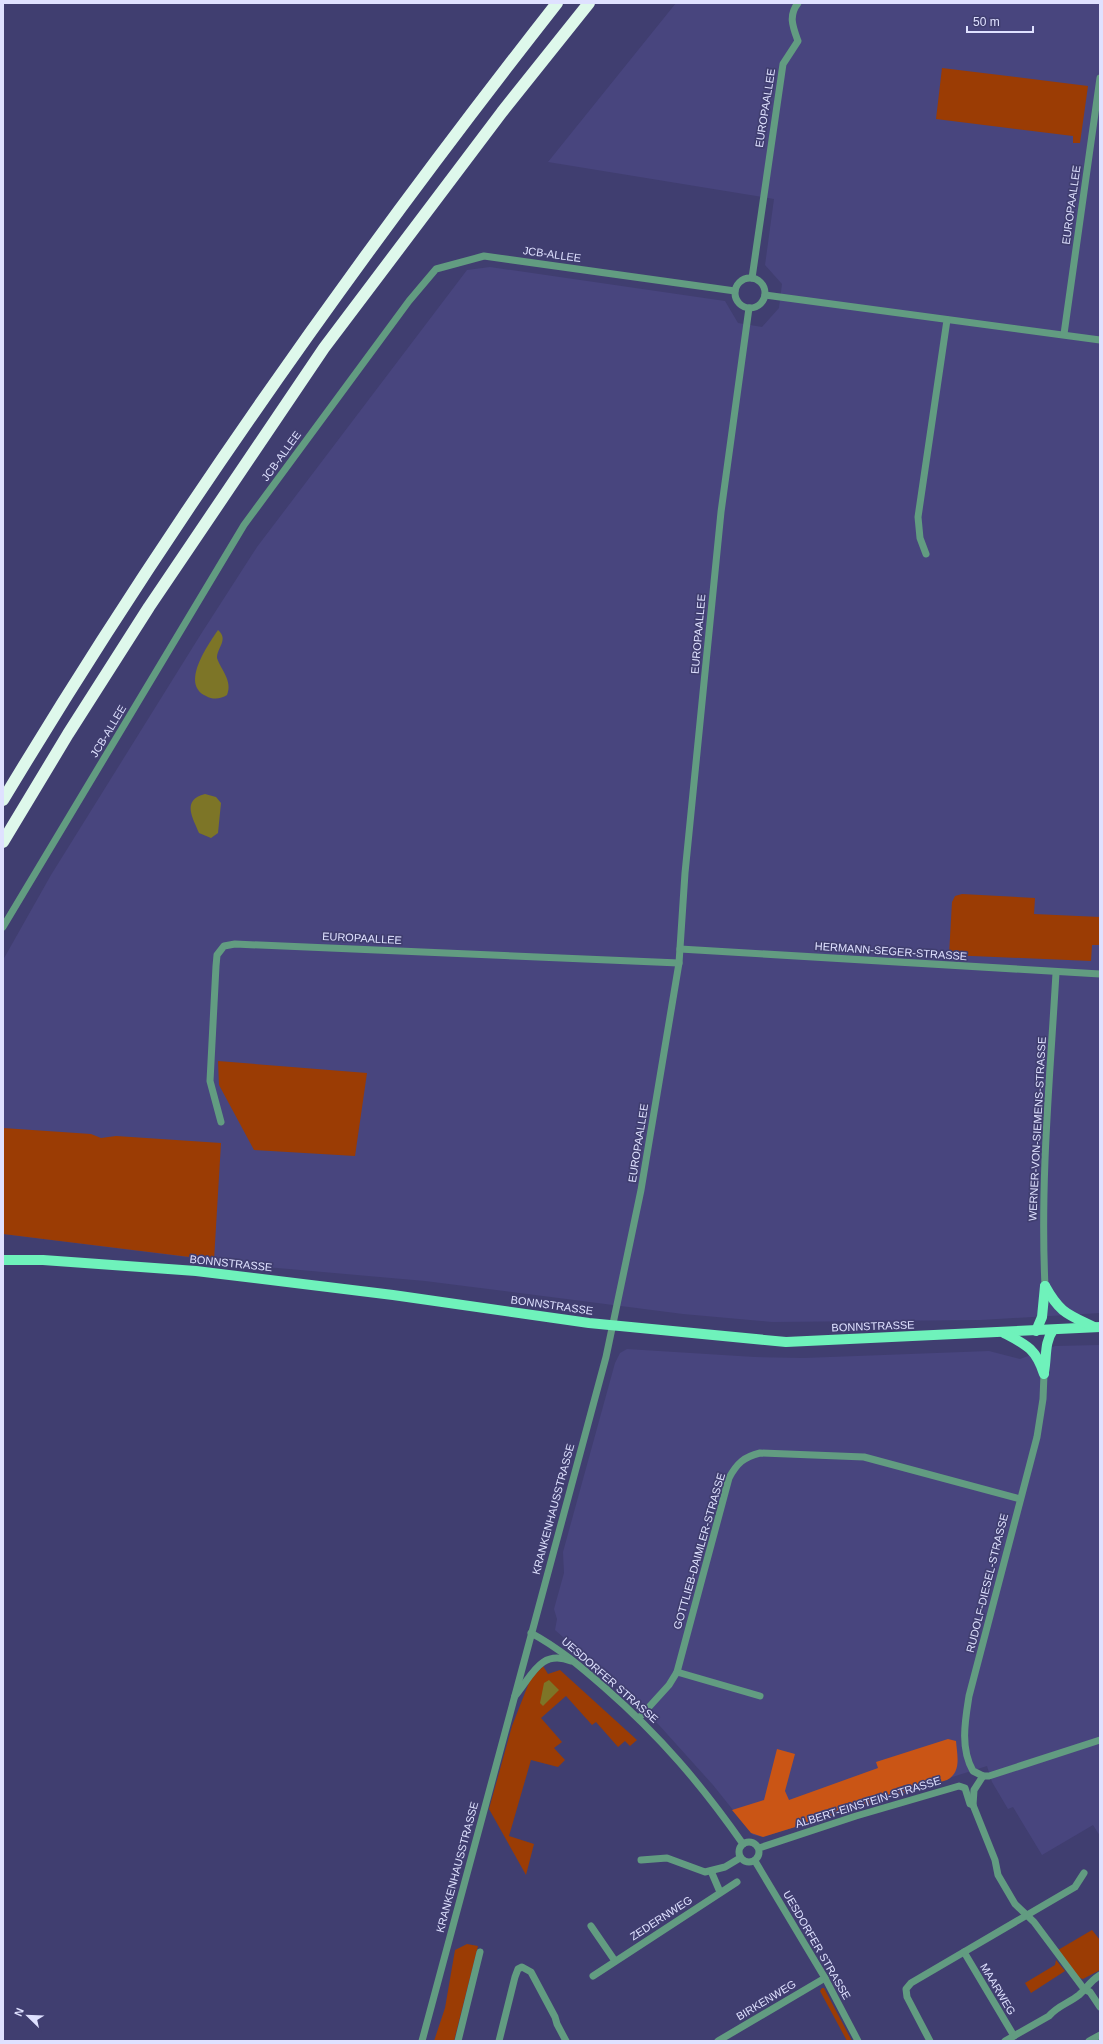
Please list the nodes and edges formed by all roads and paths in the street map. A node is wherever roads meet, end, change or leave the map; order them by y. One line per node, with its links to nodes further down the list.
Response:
1 (557, 3): 13 (highway)
2 (589, 3): 14 (highway)
3 (798, 3): 5 (street, EUROPAALLEE)
4 (1100, 78): 10 (street, EUROPAALLEE)
5 (752, 278): 6 (street); 7 (street)
6 (735, 291): 8 (street); 15 (street, JCB-ALLEE)
7 (765, 295): 8 (street); 9 (street)
8 (748, 308): 16 (street, EUROPAALLEE)
9 (947, 320): 10 (street); 12 (street)
10 (1064, 334): 11 (street)
11 (1100, 340)
12 (926, 554)
13 (3, 800)
14 (3, 842)
15 (3, 927)
16 (680, 949): 17 (street, EUROPAALLEE); 18 (street, HERMANN-SEGER-STRASSE)
17 (679, 964): 20 (street, EUROPAALLEE); 23 (street, EUROPAALLEE)
18 (1056, 973): 19 (street, HERMANN-SEGER-STRASSE); 22 (street, WERNER-VON-SIEMENS-STRASSE)
19 (1100, 974)
20 (222, 1122)
21 (3, 1260): 23 (main road, BONNSTRASSE)
22 (1045, 1286): 24 (main road); 26 (main road)
23 (613, 1325): 27 (main road, BONNSTRASSE); 30 (street, KRANKENHAUSSTRASSE)
24 (1098, 1328): 25 (main road, BONNSTRASSE)
25 (1053, 1330): 26 (main road, BONNSTRASSE); 28 (main road)
26 (1036, 1331): 27 (main road, BONNSTRASSE)
27 (1002, 1332): 28 (main road)
28 (1044, 1374): 29 (street, RUDOLF-DIESEL-STRASSE)
29 (1020, 1499): 32 (street, GOTTLIEB-DAIMLER-STRASSE); 37 (street, RUDOLF-DIESEL-STRASSE)
30 (531, 1633): 31 (street, UESDORFER STRASSE); 34 (street, KRANKENHAUSSTRASSE)
31 (578, 1664): 34 (street, KRANKENHAUSSTRASSE); 35 (street, UESDORFER STRASSE)
32 (677, 1672): 33 (street); 35 (street, GOTTLIEB-DAIMLER-STRASSE)
33 (760, 1696)
34 (514, 1698): 60 (street, KRANKENHAUSSTRASSE)
35 (639, 1718): 39 (street, UESDORFER STRASSE)
36 (1100, 1740): 37 (street)
37 (983, 1776): 38 (street)
38 (973, 1805): 40 (street, ALBERT-EINSTEIN-STRASSE); 48 (street)
39 (743, 1844): 40 (street); 41 (street)
40 (759, 1848): 43 (street)
41 (740, 1858): 43 (street); 44 (street)
42 (641, 1860): 44 (street)
43 (755, 1861): 55 (street, UESDORFER STRASSE)
44 (711, 1872): 47 (street)
45 (1084, 1873): 48 (street)
46 (736, 1882): 47 (street, ZEDERNWEG)
47 (720, 1892): 52 (street, ZEDERNWEG)
48 (1027, 1915): 51 (street); 56 (street)
49 (591, 1926): 52 (street)
50 (480, 1952): 61 (street)
51 (964, 1952): 59 (street, MAARWEG); 66 (street)
52 (615, 1962): 54 (street, ZEDERNWEG)
53 (1100, 1975): 56 (street)
54 (593, 1976)
55 (825, 1978): 64 (street, BIRKENWEG); 65 (street, UESDORFER STRASSE)
56 (1084, 1989): 57 (street); 59 (street)
57 (1100, 2007)
58 (1100, 2035): 68 (street)
59 (1014, 2036): 67 (street)
60 (422, 2041)
61 (458, 2041)
62 (499, 2041): 63 (street)
63 (566, 2041)
64 (718, 2041)
65 (858, 2041)
66 (930, 2041)
67 (1005, 2041)
68 (1089, 2041)

